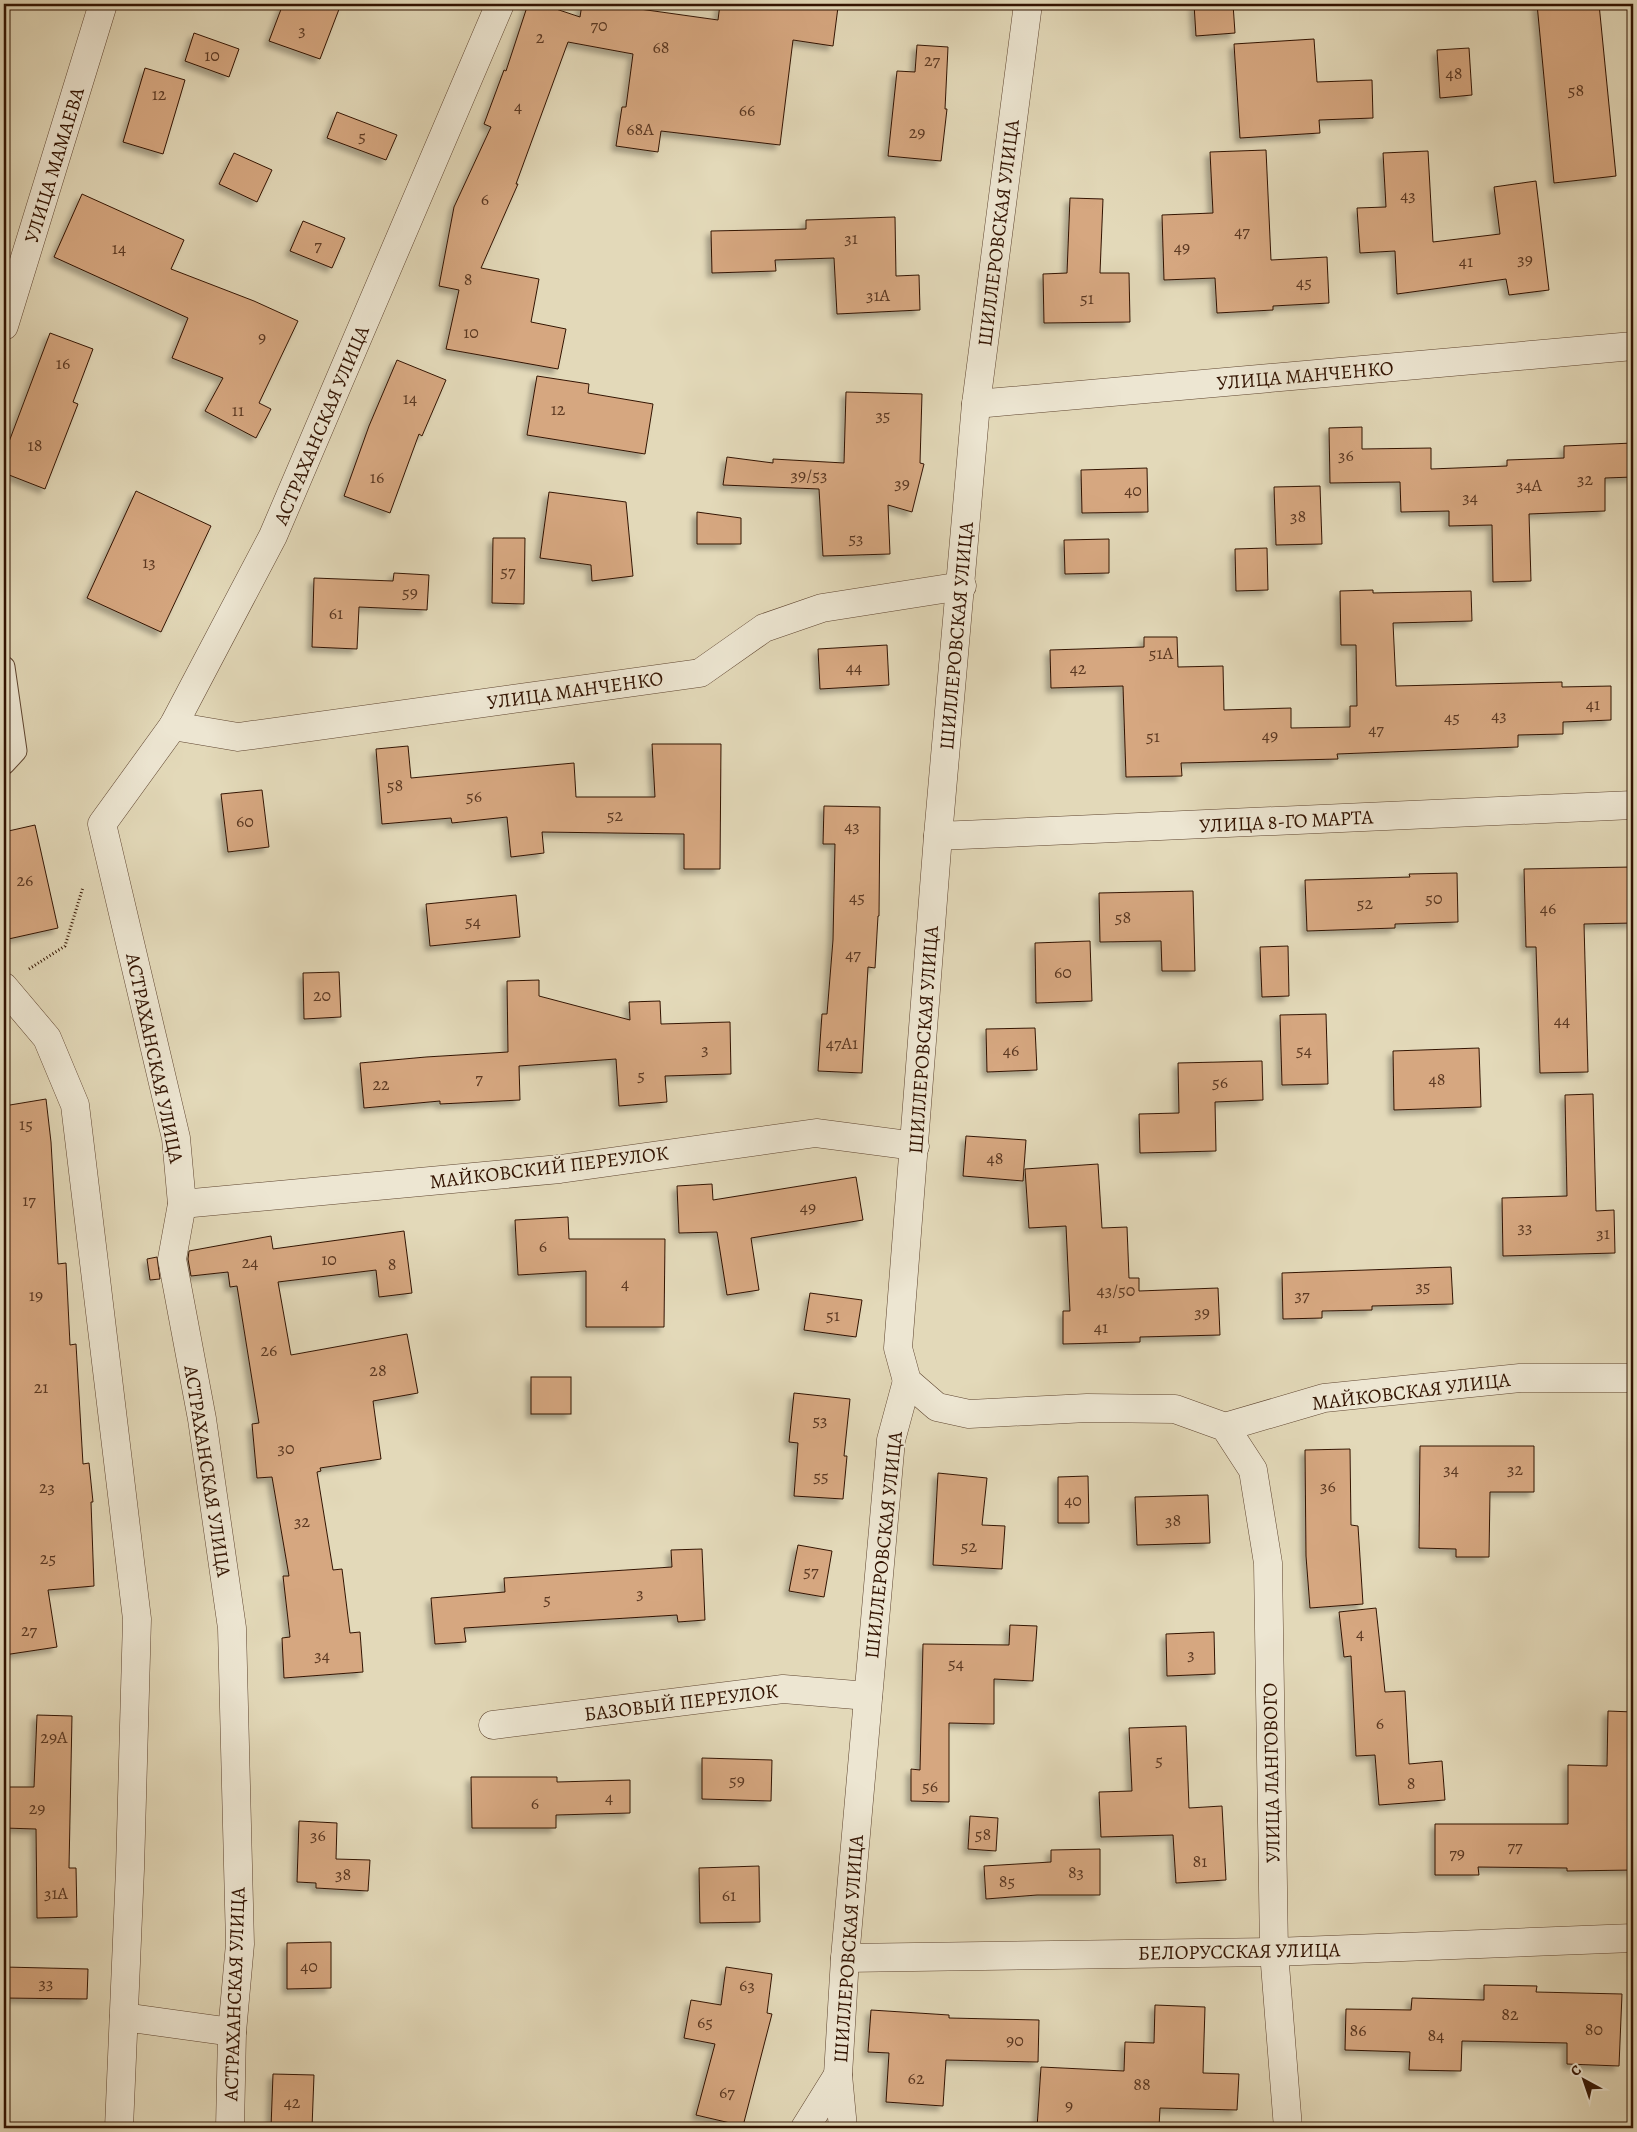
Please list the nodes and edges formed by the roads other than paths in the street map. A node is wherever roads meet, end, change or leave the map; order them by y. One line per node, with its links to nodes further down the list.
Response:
1 (103, 4): 4 (street, УЛИЦА МАМАЕВА)
2 (500, 4): 9 (street, АСТРАХАНСКАЯ УЛИЦА)
3 (1028, 4): 6 (street, ШИЛЛЕРОВСКАЯ УЛИЦА)
4 (4, 326)
5 (1633, 346): 6 (street, УЛИЦА МАНЧЕНКО)
6 (976, 404): 7 (street, ШИЛЛЕРОВСКАЯ УЛИЦА)
7 (962, 586): 9 (street, УЛИЦА МАНЧЕНКО); 12 (street, ШИЛЛЕРОВСКАЯ УЛИЦА)
8 (4, 667): 10 (lane)
9 (173, 726): 15 (street, АСТРАХАНСКАЯ УЛИЦА)
10 (4, 764)
11 (1633, 805): 12 (street, УЛИЦА 8-ГО МАРТА)
12 (938, 836): 14 (street, ШИЛЛЕРОВСКАЯ УЛИЦА)
13 (4, 987): 24 (street)
14 (915, 1146): 15 (street, МАЙКОВСКИЙ ПЕРЕУЛОК); 17 (street, ШИЛЛЕРОВСКАЯ УЛИЦА)
15 (182, 1204): 25 (street, АСТРАХАНСКАЯ УЛИЦА)
16 (1633, 1378): 18 (street, МАЙКОВСКАЯ УЛИЦА)
17 (907, 1381): 18 (street); 19 (street, ШИЛЛЕРОВСКАЯ УЛИЦА)
18 (1225, 1427): 22 (street, УЛИЦА ЛАНГОВОГО)
19 (868, 1696): 20 (street, БАЗОВЫЙ ПЕРЕУЛОК); 23 (street, ШИЛЛЕРОВСКАЯ УЛИЦА)
20 (493, 1725)
21 (1633, 1938): 22 (street, БЕЛОРУССКАЯ УЛИЦА)
22 (1274, 1952): 23 (street, БЕЛОРУССКАЯ УЛИЦА); 31 (street, УЛИЦА ЛАНГОВОГО)
23 (845, 1958): 26 (street, ШИЛЛЕРОВСКАЯ УЛИЦА)
24 (124, 2017): 25 (street); 27 (street)
25 (232, 2032): 28 (street, АСТРАХАНСКАЯ УЛИЦА)
26 (838, 2075): 29 (street, ШИЛЛЕРОВСКАЯ УЛИЦА); 30 (street, ШИЛЛЕРОВСКАЯ УЛИЦА)
27 (119, 2128)
28 (230, 2128)
29 (805, 2128)
30 (842, 2128)
31 (1288, 2128)

